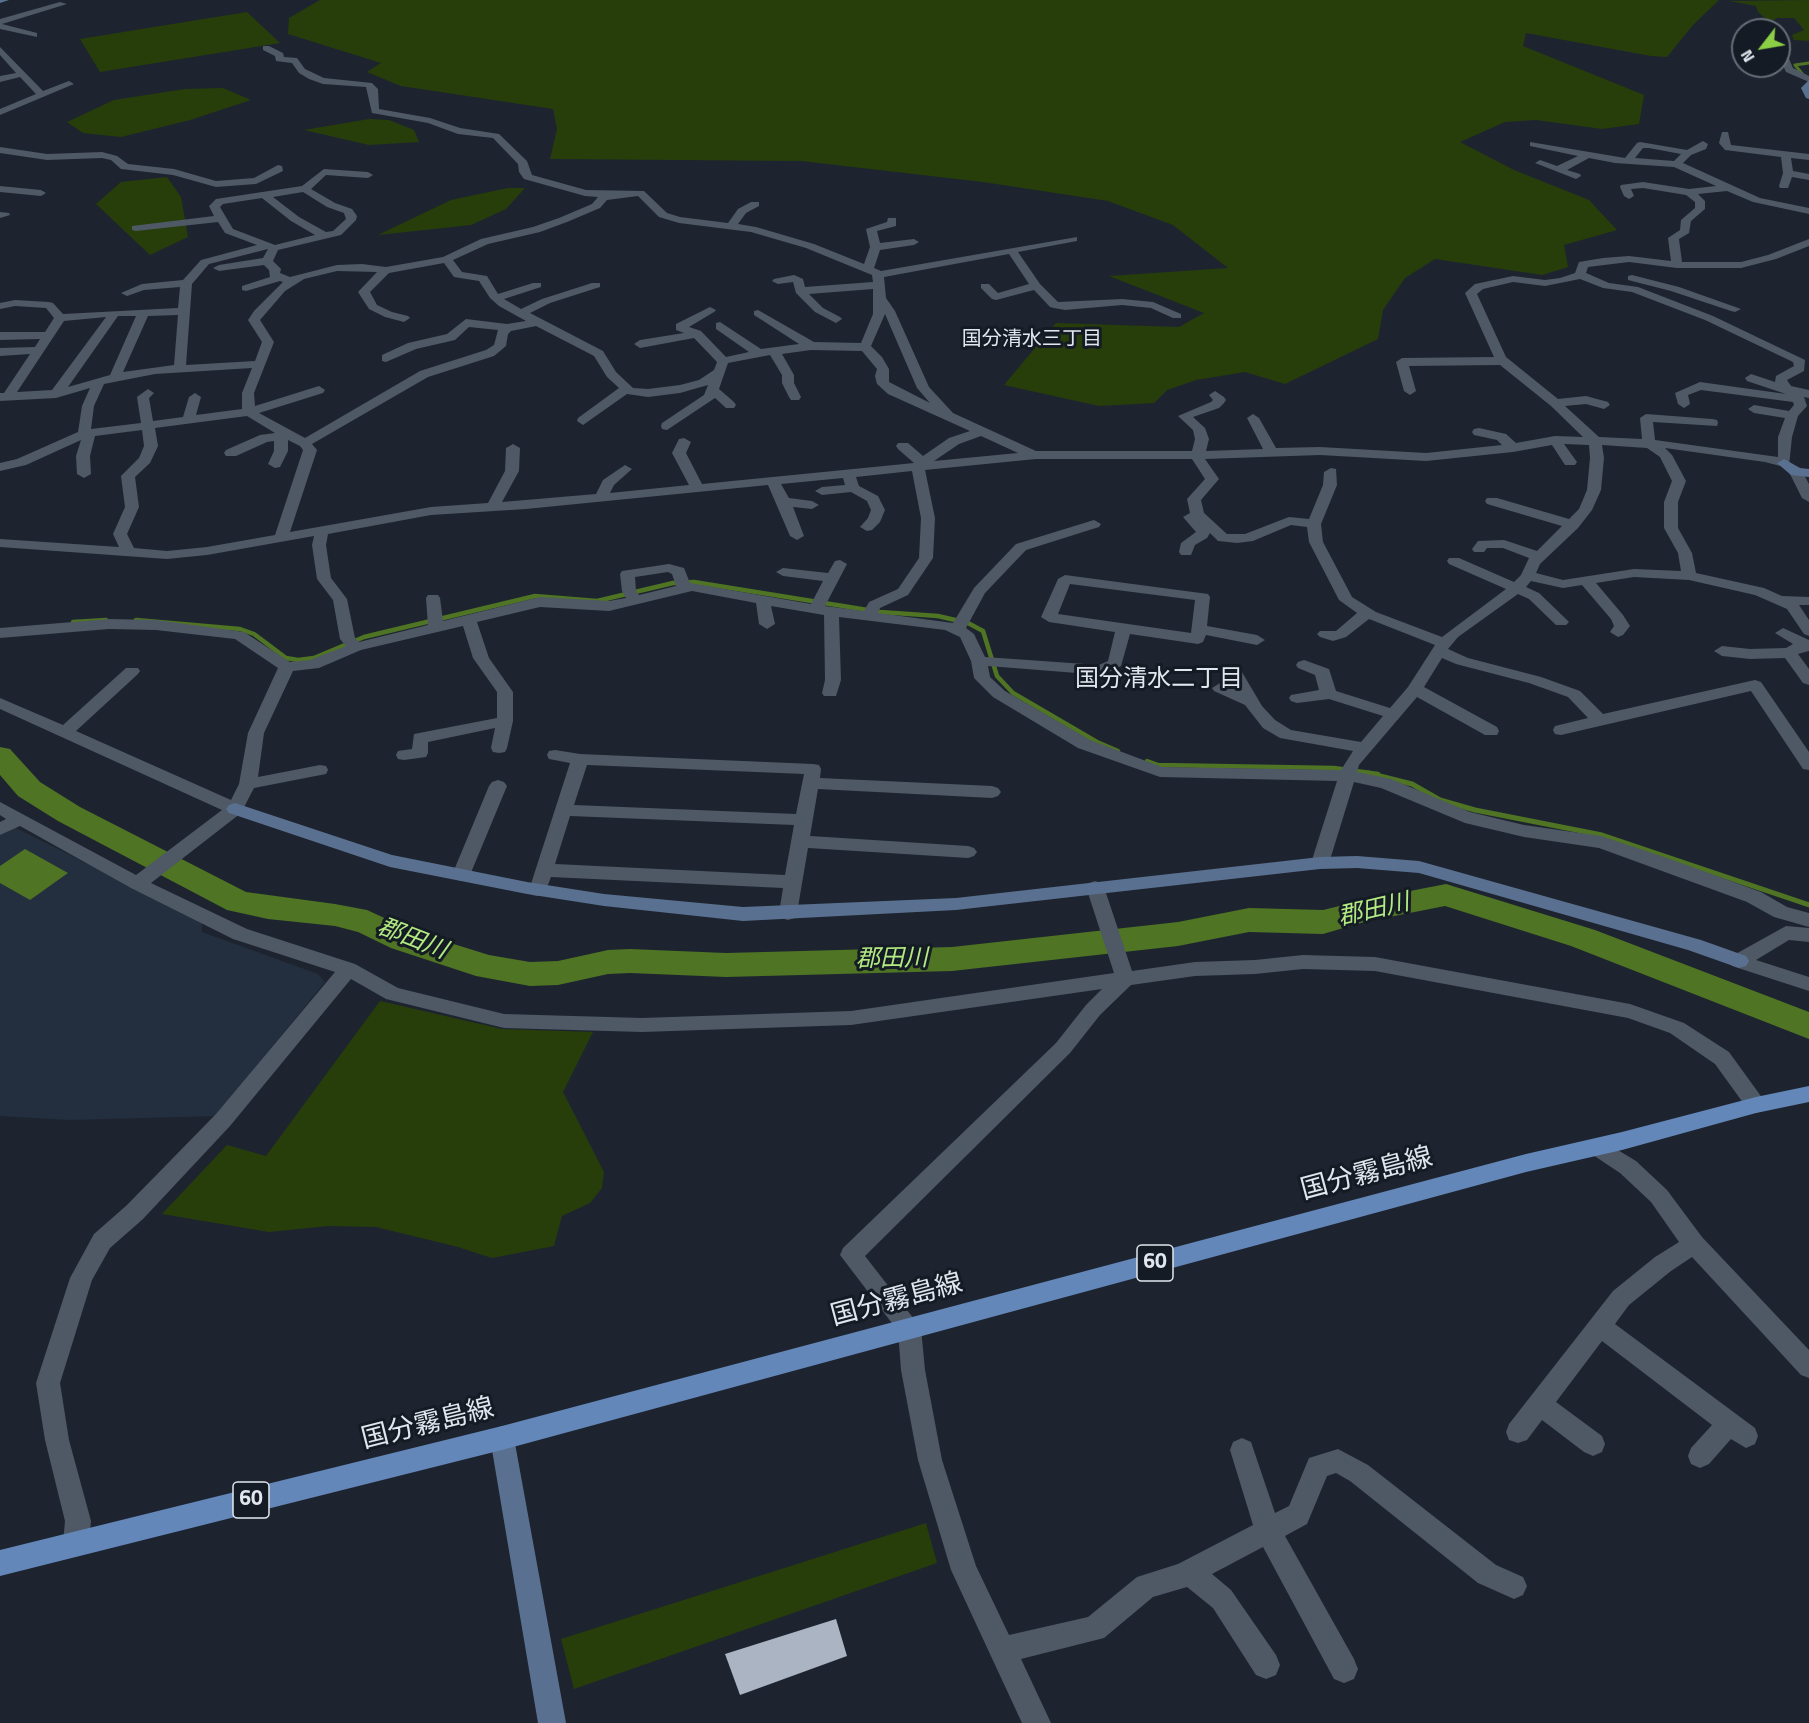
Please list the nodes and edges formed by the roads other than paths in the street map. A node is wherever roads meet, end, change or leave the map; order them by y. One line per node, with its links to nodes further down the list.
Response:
1 (63, 4): 2 (street)
2 (28, 15): 3 (street); 4 (street)
3 (45, 20)
4 (0, 24): 5 (street)
5 (14, 29): 6 (street); 7 (street)
6 (0, 33)
7 (34, 35)
8 (266, 48): 41 (street)
9 (0, 50): 11 (street)
10 (1791, 71): 13 (street)
11 (22, 74): 12 (street); 15 (street)
12 (0, 79)
13 (1809, 81): 16 (street)
14 (69, 84): 15 (street)
15 (42, 95): 17 (street)
16 (1809, 96)
17 (0, 112)
18 (1535, 131): 23 (street)
19 (1725, 134): 24 (street)
20 (1703, 144): 22 (street)
21 (0, 150): 29 (street)
22 (1688, 153): 26 (street); 28 (street)
23 (1587, 154): 26 (street); 30 (street)
24 (1786, 155): 25 (street); 31 (street)
25 (1809, 157)
26 (1628, 161): 28 (street)
27 (1540, 164): 30 (street)
28 (1676, 164): 36 (street)
29 (278, 168)
30 (1558, 170): 33 (street)
31 (1788, 173): 34 (street); 35 (street)
32 (368, 175): 38 (street)
33 (1576, 176)
34 (1809, 177)
35 (1784, 186)
36 (1728, 188): 39 (street); 45 (street)
37 (0, 189): 40 (street)
38 (305, 189): 42 (street); 50 (street)
39 (1689, 192): 43 (street); 59 (street)
40 (41, 193)
41 (614, 195): 48 (street); 57 (street)
42 (266, 196): 46 (street); 50 (street)
43 (1629, 196)
44 (755, 204): 48 (street)
45 (1809, 211)
46 (221, 218): 49 (street); 54 (street)
47 (892, 220): 55 (street)
48 (731, 226): 65 (street)
49 (135, 228)
50 (325, 236): 54 (street)
51 (1073, 239): 56 (street)
52 (1809, 242): 59 (street)
53 (914, 243): 55 (street)
54 (271, 247): 58 (street); 61 (street)
55 (875, 248): 65 (street)
56 (1012, 251): 65 (street); 70 (street)
57 (447, 260): 60 (street); 75 (street)
58 (267, 261): 61 (street); 63 (street)
59 (1677, 265): 62 (street)
60 (386, 270): 63 (street); 87 (street)
61 (194, 272): 66 (street)
62 (1583, 277): 78 (street); 103 (street); 105 (street)
63 (285, 279): 71 (street); 106 (street)
64 (778, 281): 72 (street)
65 (876, 282): 72 (street); 97 (street); 130 (street)
66 (186, 283): 73 (street); 79 (street)
67 (537, 285): 75 (street)
68 (596, 285): 82 (street)
69 (985, 286): 74 (street)
70 (1036, 286): 74 (street); 85 (street)
71 (246, 288)
72 (800, 291): 88 (street)
73 (127, 293)
74 (996, 297): 77 (street)
75 (496, 298): 82 (street)
76 (0, 306): 86 (street)
77 (1006, 307)
78 (1735, 309)
79 (185, 311): 81 (street); 107 (street)
80 (115, 313): 81 (street); 86 (street); 117 (street)
81 (143, 313): 109 (street)
82 (522, 313): 89 (street)
83 (758, 313): 96 (street)
84 (705, 315): 92 (street)
85 (1178, 316)
86 (60, 318): 93 (street)
87 (404, 318)
88 (837, 319)
89 (538, 322): 91 (street); 112 (street)
90 (720, 326): 101 (street)
91 (507, 328): 102 (street); 143 (street)
92 (697, 334): 95 (street); 104 (street)
93 (50, 335): 94 (street); 98 (street)
94 (0, 336)
95 (640, 344)
96 (811, 346): 97 (street); 99 (street)
97 (865, 347): 130 (street)
98 (38, 350): 100 (street); 120 (street)
99 (774, 351): 101 (street); 122 (street)
100 (0, 352)
101 (759, 353): 104 (street)
102 (386, 358)
103 (1803, 358): 118 (street)
104 (723, 361): 108 (street)
105 (1503, 361): 115 (street); 123 (street)
106 (261, 364): 107 (street); 128 (street)
107 (180, 367): 109 (street)
108 (716, 376): 112 (street); 114 (street)
109 (115, 377): 111 (street)
110 (1751, 378): 118 (street)
111 (99, 381): 117 (street); 139 (street)
112 (626, 389): 133 (street)
113 (319, 390): 128 (street)
114 (713, 390): 125 (street); 136 (street)
115 (1410, 391)
116 (148, 393): 135 (street)
117 (56, 394): 120 (street)
118 (1797, 394): 124 (street); 129 (street)
119 (1215, 395): 152 (street)
120 (4, 397)
121 (195, 397): 132 (street)
122 (795, 397)
123 (1555, 403): 126 (street); 142 (street)
124 (1684, 404)
125 (730, 405)
126 (1604, 405)
127 (1754, 410): 129 (street)
128 (249, 412): 132 (street); 140 (street)
129 (1792, 415): 154 (street)
130 (948, 416): 137 (street)
131 (1253, 418): 150 (street)
132 (189, 419): 135 (street)
133 (583, 421)
134 (1712, 423): 144 (street)
135 (146, 425): 139 (street); 183 (street)
136 (667, 426)
137 (981, 431): 151 (street); 157 (street)
138 (1479, 432): 147 (street)
139 (86, 434): 156 (street); 161 (street)
140 (284, 436): 143 (street); 149 (street); 155 (street)
141 (1555, 440): 142 (street); 147 (street); 153 (street)
142 (1595, 441): 144 (street); 176 (street)
143 (306, 443): 179 (street)
144 (1649, 443): 154 (street); 190 (street)
145 (903, 446): 157 (street)
146 (513, 448): 173 (street)
147 (1513, 448): 150 (street)
148 (677, 449): 164 (street)
149 (231, 453)
150 (1272, 453): 152 (street)
151 (1036, 455): 152 (street); 157 (street)
152 (1198, 455): 169 (street)
153 (1570, 462)
154 (1784, 463): 160 (street)
155 (275, 464)
156 (0, 466)
157 (922, 466): 162 (street); 201 (street)
158 (625, 469): 167 (street)
159 (1331, 472): 175 (street)
160 (1802, 472): 168 (street)
161 (84, 474)
162 (849, 474): 163 (street); 165 (street)
163 (772, 481): 164 (street); 171 (street)
164 (698, 488): 167 (street)
165 (853, 488): 166 (street); 177 (street)
166 (822, 491)
167 (601, 498): 173 (street)
168 (1809, 498)
169 (1194, 499): 175 (street); 184 (street)
170 (1492, 501): 176 (street)
171 (783, 502): 172 (street); 180 (street)
172 (812, 505)
173 (493, 507): 178 (street)
174 (1094, 524): 207 (street)
175 (1314, 524): 202 (street)
176 (1573, 525): 185 (street)
177 (867, 527)
178 (322, 529): 179 (street); 216 (street)
179 (282, 536): 183 (street)
180 (797, 536)
181 (0, 543): 183 (street)
182 (1479, 549): 185 (street)
183 (128, 552)
184 (1186, 552)
185 (1541, 556): 189 (street)
186 (1454, 561): 194 (street)
187 (840, 564): 191 (street)
188 (783, 572): 191 (street)
189 (1528, 576): 192 (street); 194 (street)
190 (1689, 576): 192 (street); 197 (street)
191 (832, 578): 200 (street)
192 (1587, 582): 211 (street)
193 (683, 584): 195 (street); 195 (street); 198 (street)
194 (1516, 589): 205 (street); 218 (street)
195 (633, 596): 203 (street)
196 (433, 598): 204 (street)
197 (1780, 600): 199 (street); 210 (street)
198 (763, 601): 200 (street); 206 (street)
199 (1809, 601)
200 (821, 606): 201 (street); 229 (street)
201 (871, 612): 207 (street)
202 (1367, 613): 214 (street); 218 (street)
203 (468, 619): 204 (street); 236 (street)
204 (436, 622): 216 (street)
205 (1561, 622)
206 (768, 624)
207 (960, 624): 221 (street)
208 (1124, 628): 209 (street); 209 (street); 221 (street)
209 (1199, 629): 215 (street)
210 (1809, 631)
211 (1618, 632)
212 (0, 633): 223 (street)
213 (1783, 633): 217 (street)
214 (1325, 634)
215 (1257, 640)
216 (352, 644): 223 (street)
217 (1809, 646): 220 (street)
218 (1442, 648): 228 (street); 235 (street)
219 (1722, 651): 220 (street)
220 (1789, 652): 226 (street)
221 (988, 662): 247 (street)
222 (1304, 665): 230 (street)
223 (287, 667): 249 (street)
224 (1233, 670): 232 (street)
225 (132, 671): 239 (street)
226 (1809, 680)
227 (1220, 688): 232 (street)
228 (1415, 689): 234 (street); 238 (street)
229 (830, 693)
230 (1330, 694): 231 (street); 234 (street)
231 (1298, 698)
232 (1253, 702): 241 (street)
233 (0, 703): 239 (street)
234 (1392, 714): 241 (street)
235 (1599, 720): 237 (street); 245 (street)
236 (505, 721): 240 (street); 242 (street)
237 (1561, 730)
238 (1491, 731)
239 (65, 732): 254 (street)
240 (499, 748)
241 (1367, 748): 247 (street)
242 (404, 755)
243 (555, 755): 244 (street)
244 (579, 759): 248 (street); 253 (street)
245 (1809, 765)
246 (320, 770): 249 (street)
247 (1350, 770): 260 (street); 268 (street)
248 (811, 783): 251 (street); 256 (street)
249 (248, 784): 254 (street)
250 (498, 786): 262 (street)
251 (992, 792)
252 (0, 808): 255 (street)
253 (564, 810): 256 (street); 261 (street)
254 (232, 811): 262 (street); 263 (street)
255 (20, 819): 257 (street); 263 (street)
256 (804, 820): 258 (street)
257 (0, 829)
258 (800, 842): 259 (street); 264 (street)
259 (968, 852)
260 (1320, 863): 265 (street); 270 (street)
261 (545, 870): 264 (street); 266 (street)
262 (461, 875): 266 (street)
263 (140, 881): 271 (street)
264 (793, 882): 267 (street)
265 (1095, 887): 267 (street); 272 (street)
266 (538, 890): 267 (street)
267 (788, 913)
268 (1809, 920)
269 (1809, 935): 270 (street)
270 (1739, 961): 273 (street)
271 (348, 969): 272 (street); 288 (street)
272 (1125, 979): 275 (street); 279 (street)
273 (1809, 984)
274 (1809, 1094): 275 (main road, 国分霧島線 / 60)
275 (1756, 1105): 276 (main road, 国分霧島線 / 60)
276 (1598, 1147): 277 (street); 279 (main road, 国分霧島線 / 60)
277 (1694, 1244): 278 (street); 280 (street)
278 (1599, 1326): 281 (street); 286 (street)
279 (909, 1328): 283 (main road, 国分霧島線 / 60); 292 (street)
280 (1809, 1366)
281 (1539, 1404): 282 (street); 284 (street)
282 (1518, 1432)
283 (502, 1438): 288 (main road, 国分霧島線 / 60); 295 (street)
284 (1593, 1444)
285 (1242, 1450): 287 (street)
286 (1700, 1456)
287 (1268, 1531): 290 (street); 291 (street); 294 (street)
288 (76, 1543): 289 (main road, 国分霧島線 / 60)
289 (0, 1563)
290 (1189, 1572): 292 (street); 293 (street)
291 (1514, 1586)
292 (1003, 1650): 296 (street)
293 (1266, 1665)
294 (1344, 1669)
295 (552, 1723)
296 (1037, 1723)

